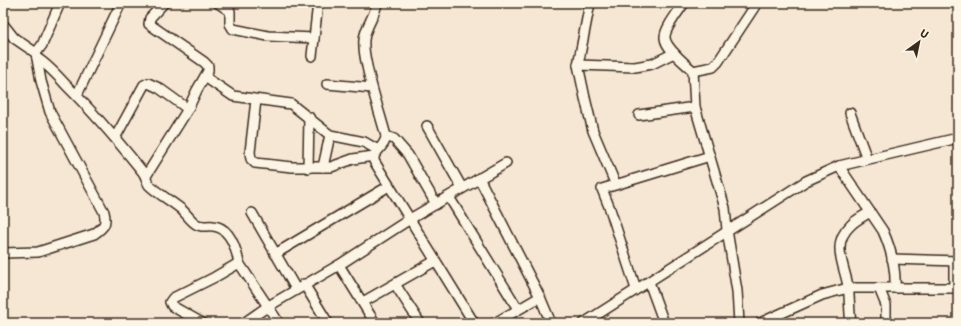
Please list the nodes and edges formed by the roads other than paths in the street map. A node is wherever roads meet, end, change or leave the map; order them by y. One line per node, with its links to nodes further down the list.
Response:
1 (60, 3): 13 (street)
2 (121, 3): 20 (street)
3 (218, 3): 11 (street)
4 (318, 3): 11 (street)
5 (377, 3): 19 (street)
6 (590, 3): 15 (street)
7 (684, 3): 12 (street)
8 (757, 3): 16 (street)
9 (161, 4): 17 (street)
10 (3, 24): 13 (street)
11 (314, 38): 14 (street)
12 (674, 53): 15 (street); 16 (street)
13 (37, 56): 20 (street); 50 (street)
14 (312, 56)
15 (578, 65): 41 (street)
16 (693, 71): 22 (street)
17 (205, 77): 21 (street); 23 (street)
18 (327, 84): 19 (street)
19 (372, 88): 29 (street)
20 (77, 95): 30 (street)
21 (256, 100): 26 (street); 38 (street)
22 (695, 107): 25 (street); 33 (street)
23 (188, 108): 30 (street); 39 (street)
24 (850, 113): 34 (street)
25 (639, 115)
26 (309, 117): 28 (street); 38 (street)
27 (427, 126): 43 (street)
28 (330, 135): 32 (street); 37 (street)
29 (386, 136): 32 (street); 45 (street)
30 (115, 138): 39 (street)
31 (958, 141): 34 (street)
32 (376, 153): 37 (street); 42 (street)
33 (710, 156): 41 (street); 49 (street)
34 (867, 159): 36 (street)
35 (506, 163): 40 (street)
36 (839, 166): 46 (street); 49 (street)
37 (323, 167): 38 (street)
38 (308, 168)
39 (146, 176): 55 (street)
40 (479, 178): 43 (street); 65 (street)
41 (615, 184): 64 (street)
42 (389, 186): 48 (street); 51 (street)
43 (462, 188): 44 (street)
44 (449, 197): 45 (street); 68 (street)
45 (436, 204): 48 (street)
46 (870, 212): 52 (street); 60 (street)
47 (252, 213): 51 (street)
48 (410, 219): 53 (street); 56 (street)
49 (727, 230): 57 (street); 80 (street)
50 (3, 253)
51 (275, 254): 59 (street)
52 (892, 259): 54 (street); 62 (street)
53 (435, 260): 58 (street); 75 (street)
54 (956, 261): 63 (street)
55 (239, 263): 67 (street); 69 (street)
56 (339, 265): 59 (street); 66 (street)
57 (649, 282): 64 (street); 79 (street)
58 (395, 284): 66 (street); 74 (street)
59 (300, 287): 67 (street); 72 (street)
60 (848, 288): 61 (street); 81 (street); 82 (street)
61 (879, 288): 62 (street); 83 (street)
62 (895, 288): 63 (street)
63 (956, 288)
64 (636, 289): 78 (street)
65 (540, 297): 68 (street); 77 (street)
66 (363, 302): 73 (street)
67 (267, 307): 70 (street); 71 (street)
68 (518, 310): 76 (street)
69 (202, 323)
70 (244, 323)
71 (279, 323)
72 (328, 323)
73 (375, 323)
74 (420, 323)
75 (474, 323)
76 (495, 323)
77 (551, 323)
78 (584, 323)
79 (664, 323)
80 (739, 323)
81 (760, 323)
82 (851, 323)
83 (886, 323)

